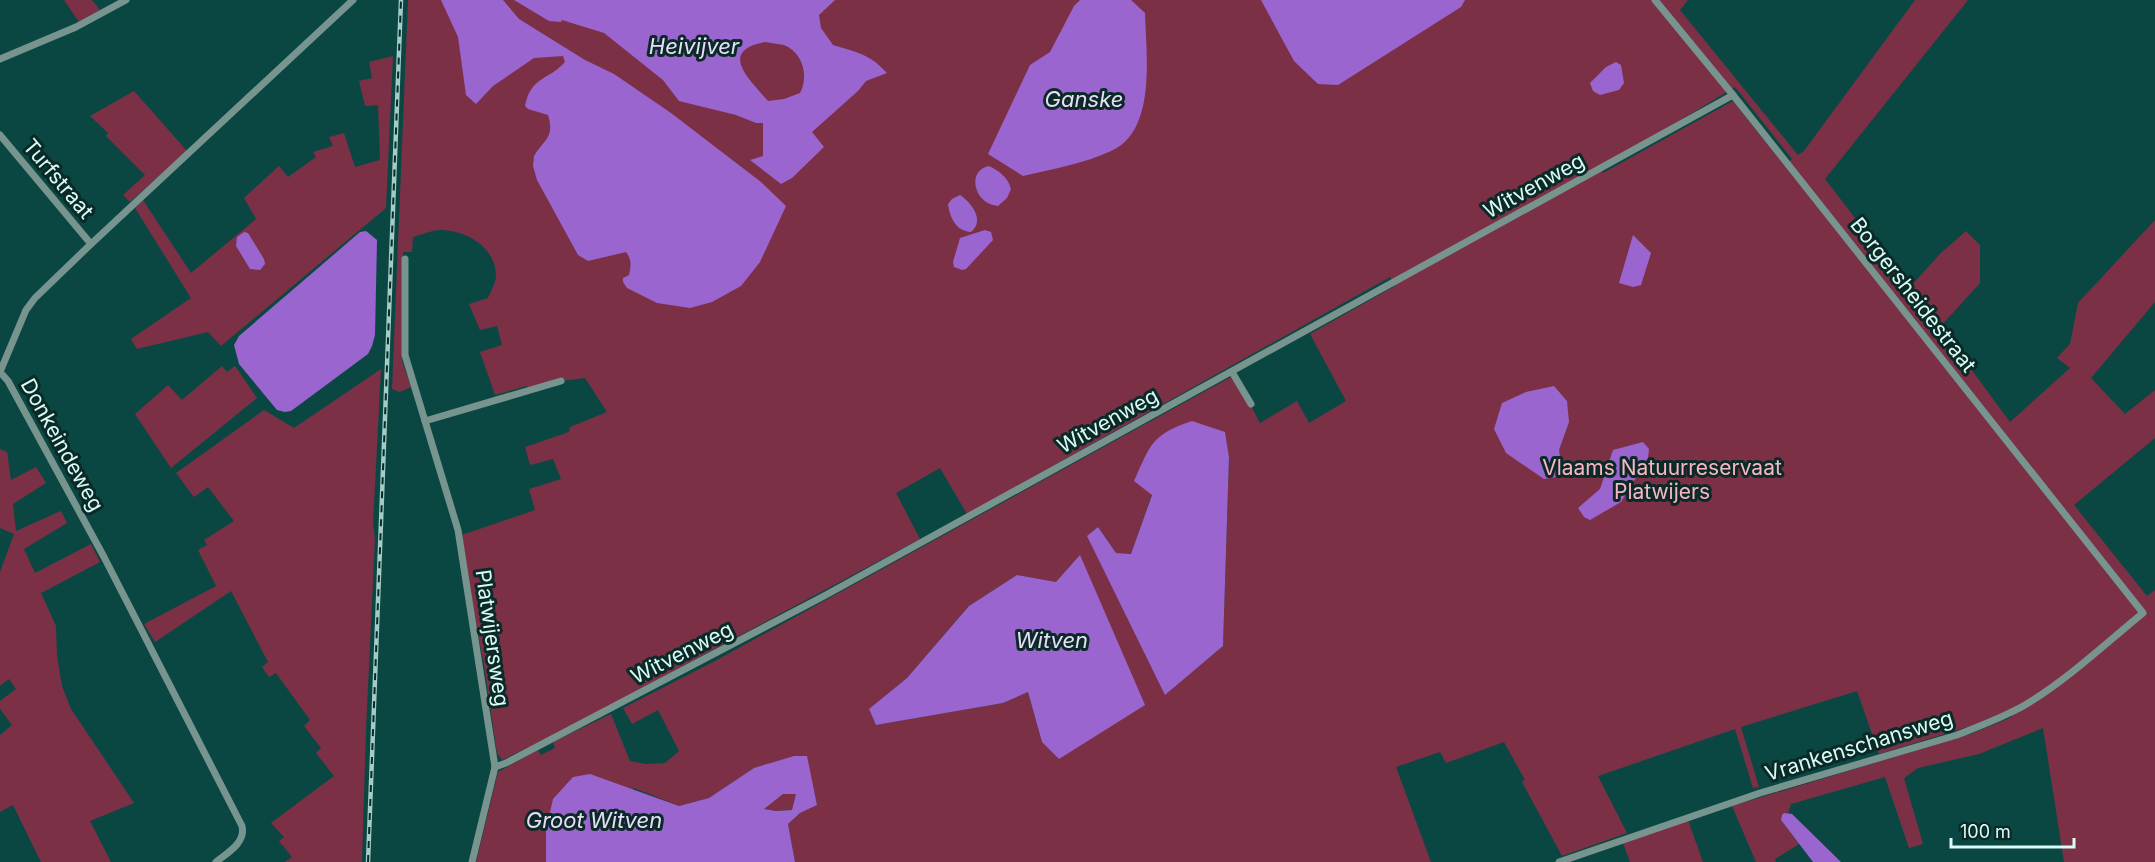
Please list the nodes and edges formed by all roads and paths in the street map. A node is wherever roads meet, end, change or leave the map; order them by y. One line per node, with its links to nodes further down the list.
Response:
1 (126, 0): 4 (street)
2 (353, 0): 7 (street, Donkeindeweg)
3 (1655, 0): 5 (street, Borgersheidestraat)
4 (0, 59)
5 (1733, 94): 10 (street, Witvenweg); 14 (street, Borgersheidestraat)
6 (0, 135): 7 (street, Turfstraat)
7 (91, 244): 9 (street, Donkeindeweg)
8 (405, 259): 13 (street, Platwijersweg)
9 (0, 372): 16 (street, Donkeindeweg)
10 (1232, 372): 12 (street); 15 (street, Witvenweg)
11 (561, 381): 13 (street)
12 (1251, 404)
13 (425, 421): 15 (street, Platwijersweg)
14 (2143, 613): 18 (street, Vrankenschansweg)
15 (495, 767): 17 (street, Platwijersweg)
16 (216, 862)
17 (472, 862)
18 (1559, 862)

